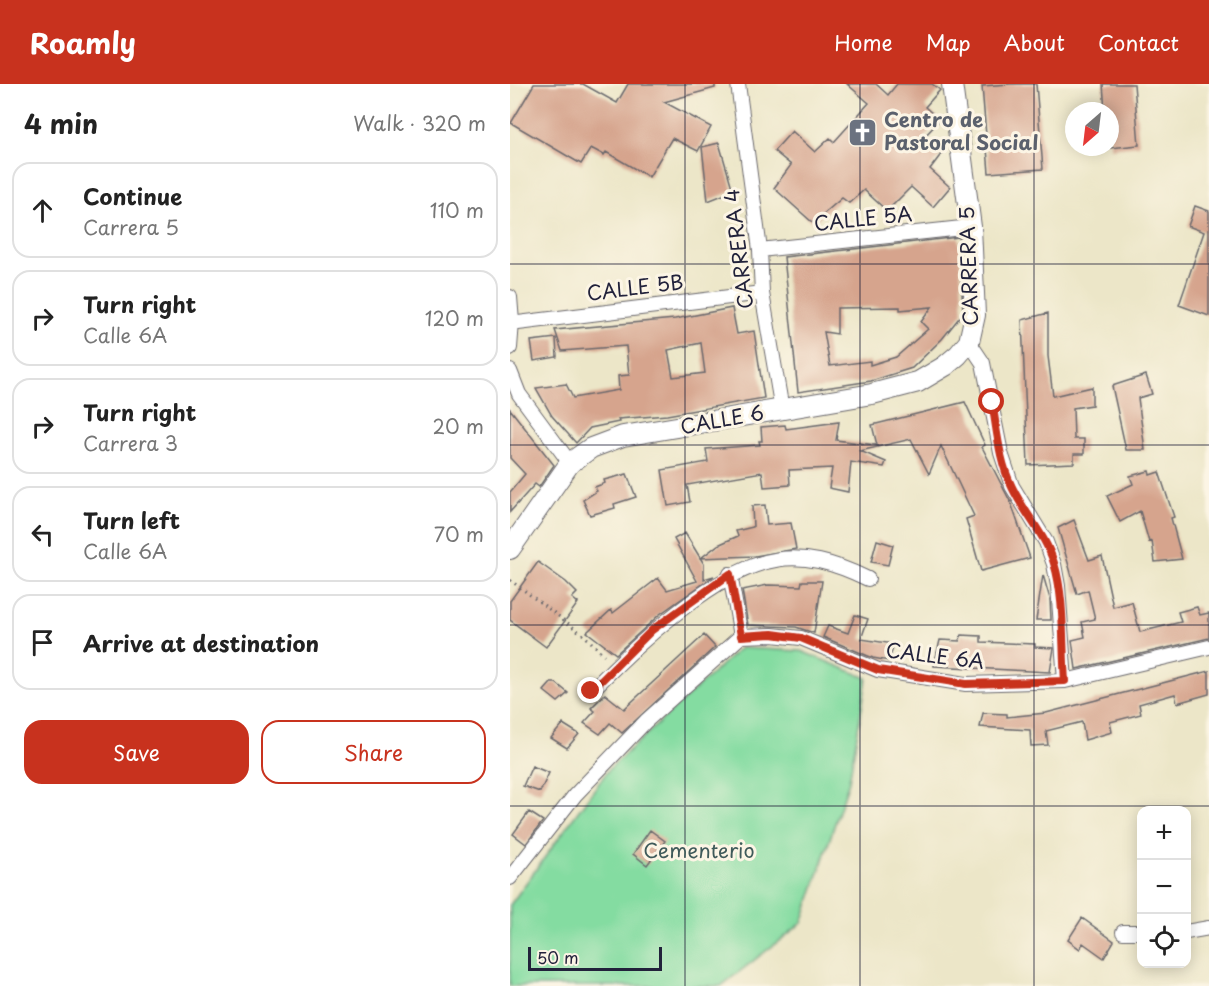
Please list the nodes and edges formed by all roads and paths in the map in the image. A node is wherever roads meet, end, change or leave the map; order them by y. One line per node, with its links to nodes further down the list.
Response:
1 (738, 84): 4 (street, CARRERA 4)
2 (952, 84): 3 (main road, CARRERA 5)
3 (971, 227): 4 (street, CALLE 5A); 8 (main road, CARRERA 5)
4 (759, 250): 5 (street, CARRERA 4)
5 (762, 292): 7 (street, CALLE 5B); 11 (street, CARRERA 4)
6 (510, 297): 7 (street)
7 (511, 323): 9 (street)
8 (969, 342): 11 (main road, CALLE 6); 20 (street, CARRERA 5)
9 (510, 348)
10 (510, 371): 12 (street)
11 (782, 410): 12 (main road, CALLE 6)
12 (570, 463): 13 (main road, CALLE 6)
13 (510, 549)
14 (730, 574): 15 (street); 17 (street); 19 (street)
15 (868, 579)
16 (510, 580): 19 (path)
17 (741, 636): 20 (street, CALLE 6A); 22 (street)
18 (1209, 647): 20 (street, CALLE 6A)
19 (615, 667): 21 (street)
20 (1065, 681)
21 (591, 691)
22 (510, 878)
23 (1209, 928): 24 (street)
24 (1191, 931)
25 (1123, 932): 26 (street)
26 (1137, 932)

